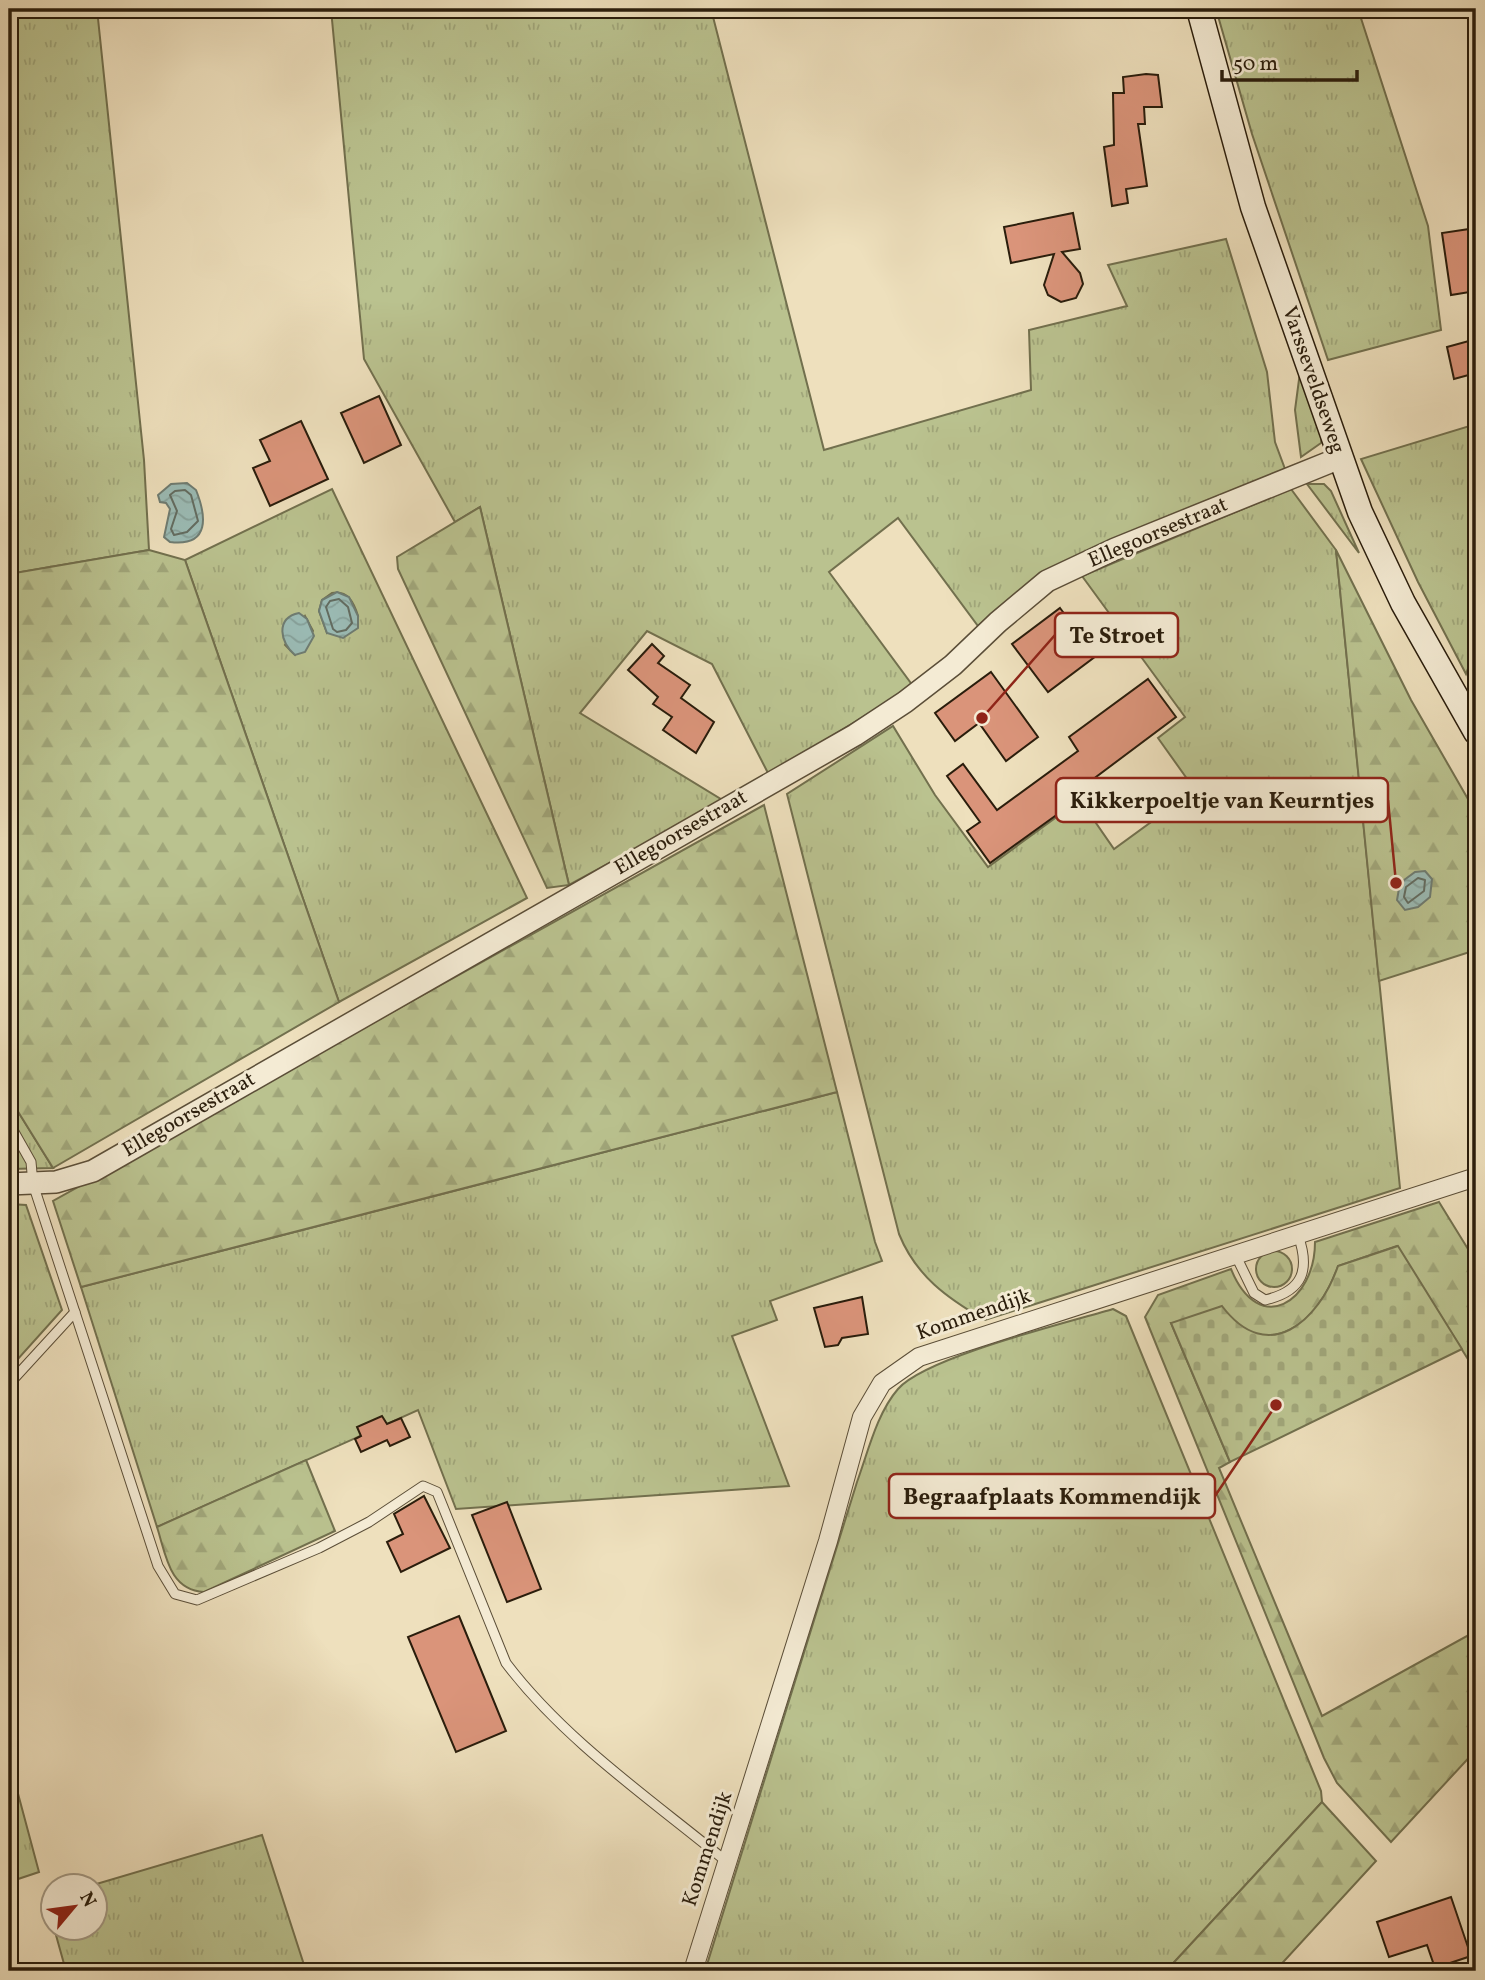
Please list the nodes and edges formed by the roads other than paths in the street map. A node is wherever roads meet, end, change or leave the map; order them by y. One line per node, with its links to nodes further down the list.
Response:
1 (1199, 9): 2 (main road, Varsseveldseweg)
2 (1340, 458): 3 (main road, Varsseveldseweg); 7 (street, Ellegoorsestraat)
3 (1476, 732)
4 (9, 1123): 7 (lane)
5 (1476, 1177): 8 (street, Kommendijk)
6 (9, 1184): 7 (street, Ellegoorsestraat)
7 (33, 1184): 10 (lane)
8 (1298, 1235): 9 (street, Kommendijk); 9 (lane)
9 (1236, 1256): 12 (street, Kommendijk)
10 (75, 1312): 11 (lane); 12 (lane)
11 (9, 1384)
12 (728, 1863): 13 (street, Kommendijk)
13 (693, 1971)

